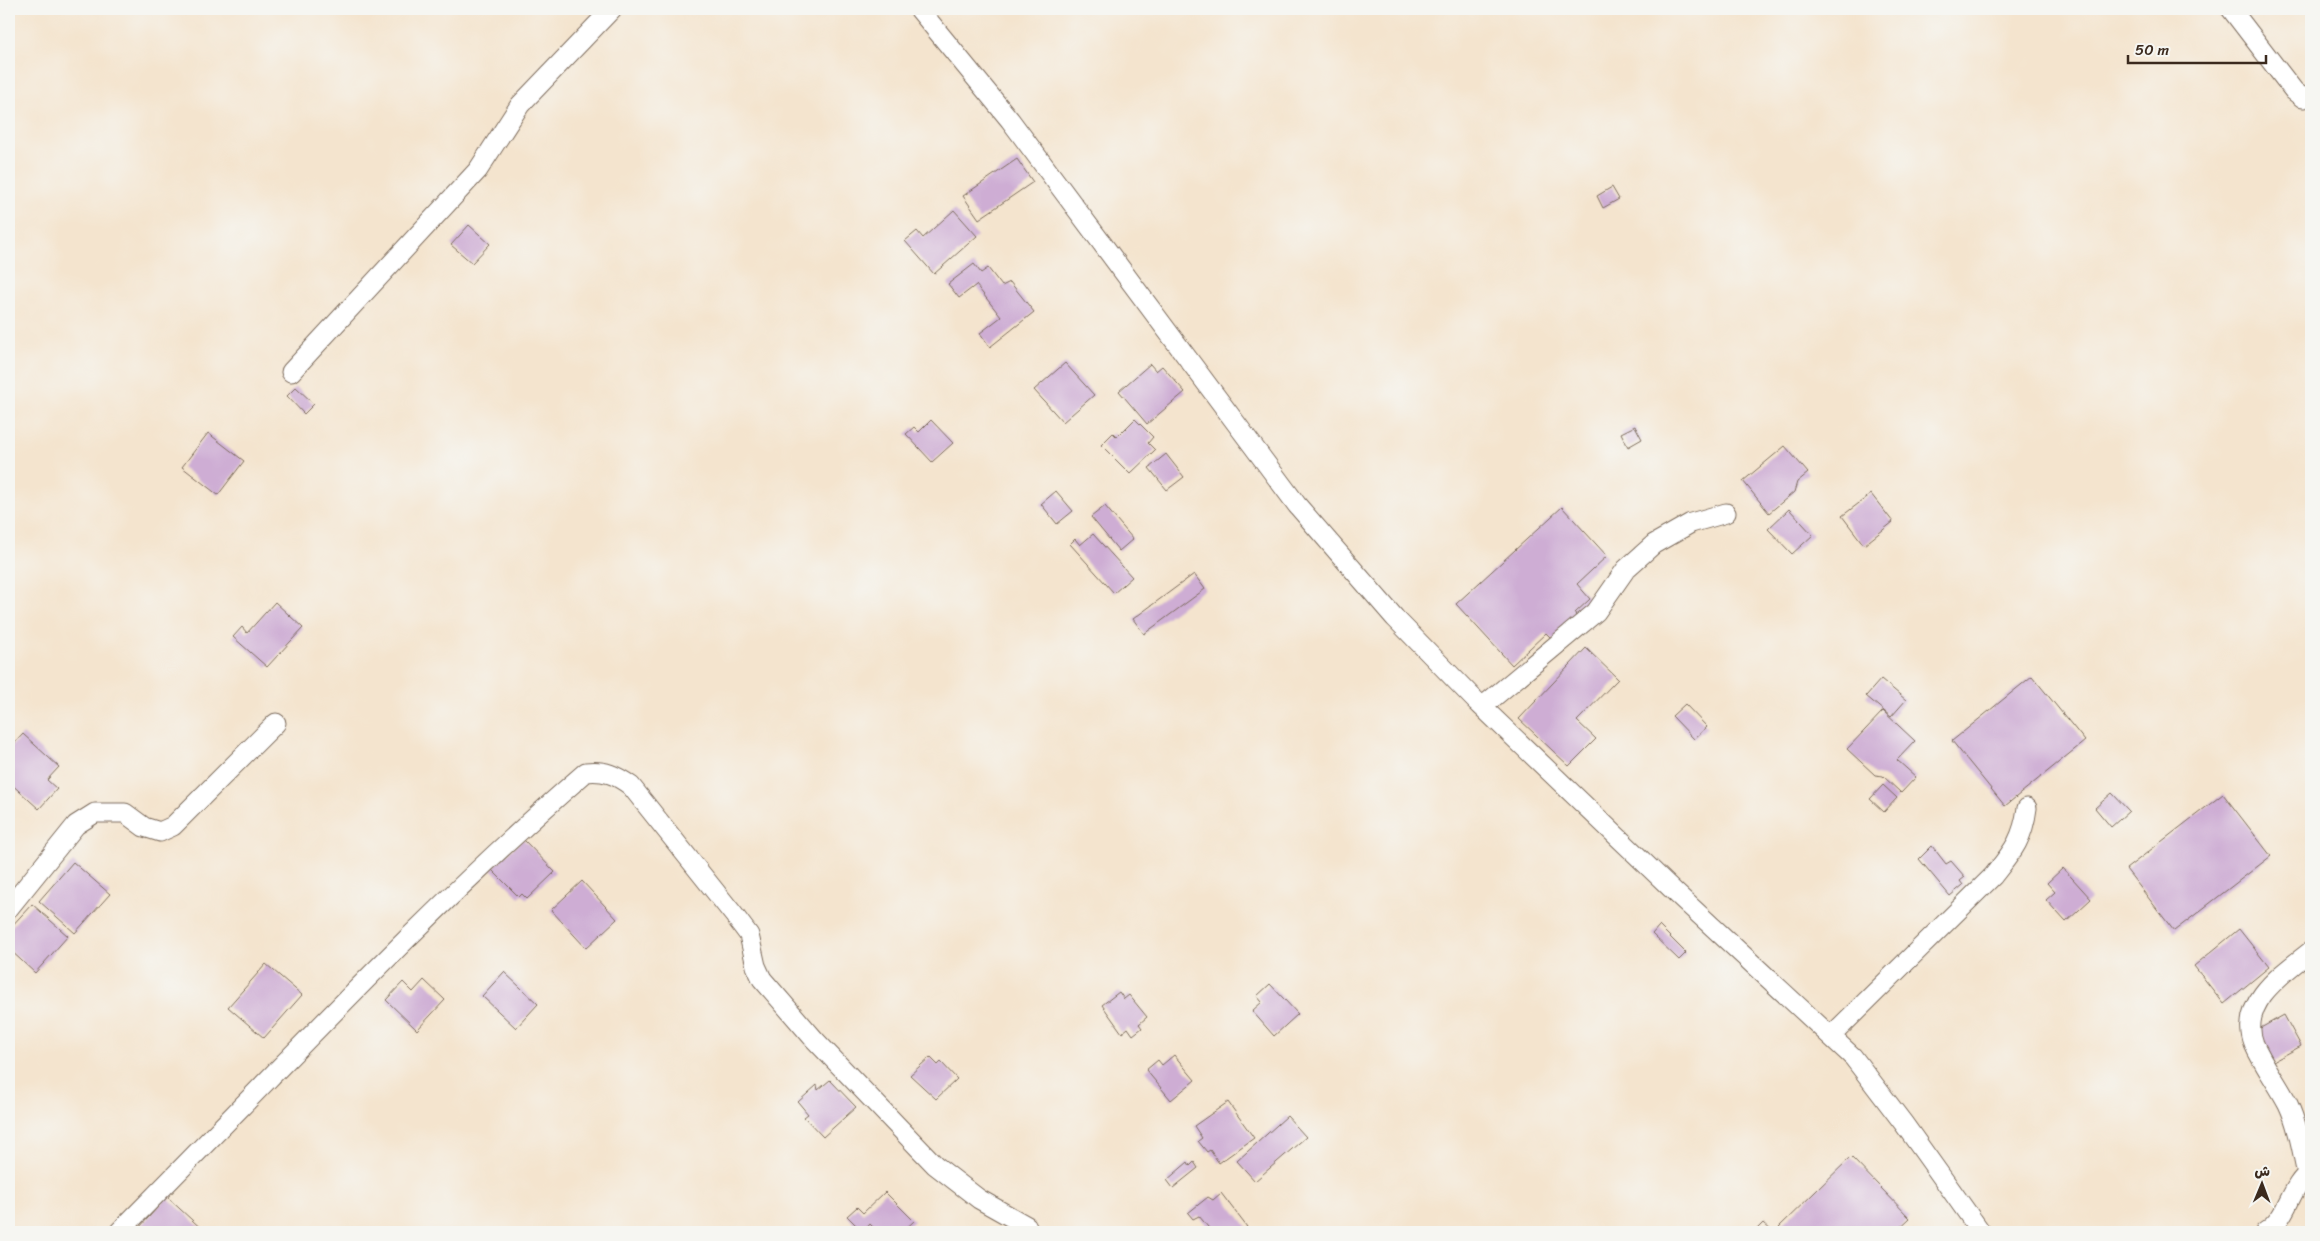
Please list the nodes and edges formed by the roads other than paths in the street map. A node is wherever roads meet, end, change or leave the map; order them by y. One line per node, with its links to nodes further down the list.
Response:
1 (612, 9): 5 (street)
2 (919, 9): 7 (street)
3 (2231, 9): 4 (street)
4 (2311, 96)
5 (291, 372)
6 (1726, 513): 7 (street)
7 (1482, 707): 12 (street)
8 (276, 723): 10 (street)
9 (2027, 808): 12 (street)
10 (9, 908)
11 (2311, 951): 13 (street)
12 (1832, 1036): 16 (street)
13 (2309, 1172): 17 (street)
14 (1027, 1226): 15 (street)
15 (119, 1232)
16 (1981, 1232)
17 (2265, 1232)

